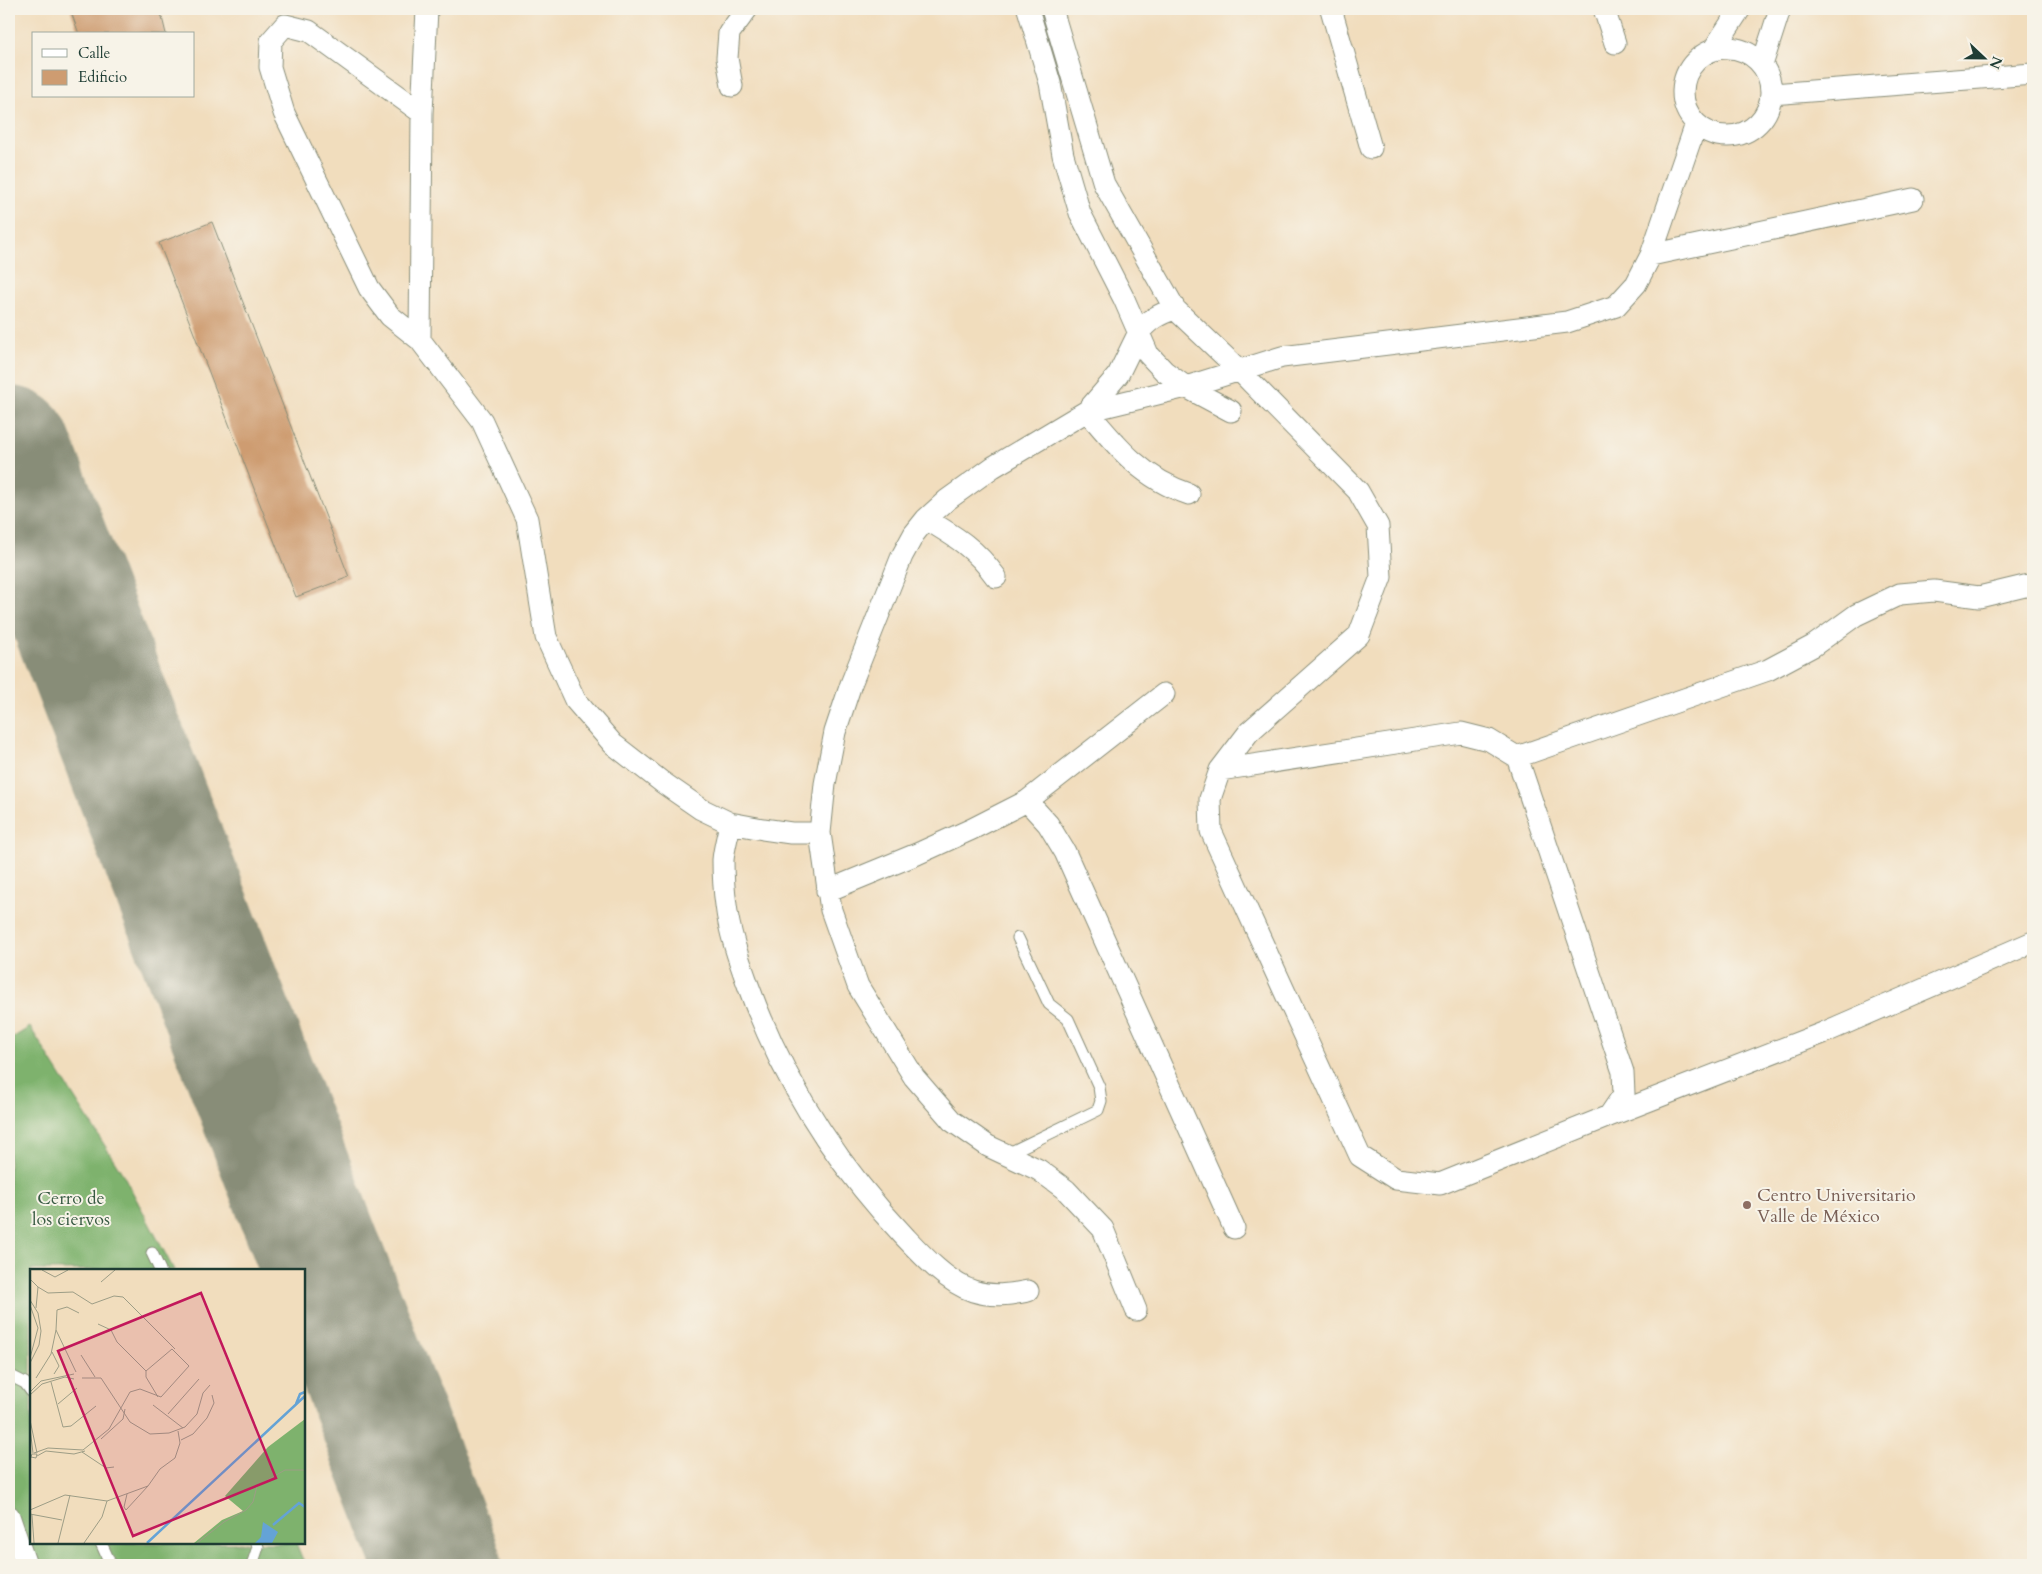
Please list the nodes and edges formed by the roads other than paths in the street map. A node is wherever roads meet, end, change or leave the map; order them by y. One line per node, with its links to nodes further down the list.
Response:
1 (428, 9): 15 (street)
2 (746, 9): 13 (street)
3 (1028, 9): 21 (street)
4 (1052, 9): 20 (street)
5 (1331, 9): 17 (street)
6 (1604, 9): 9 (street)
7 (1740, 9): 10 (street)
8 (1780, 9): 11 (street)
9 (1615, 43)
10 (1713, 50): 11 (street); 16 (street)
11 (1762, 65): 14 (street)
12 (2033, 74): 14 (street)
13 (732, 86)
14 (1771, 94): 16 (street)
15 (422, 113): 22 (street); 22 (street)
16 (1696, 124): 19 (street)
17 (1371, 148)
18 (1912, 199): 19 (street)
19 (1651, 255): 23 (street)
20 (1175, 309): 21 (street); 23 (street)
21 (1139, 332): 24 (street); 25 (street)
22 (420, 340): 35 (street)
23 (1238, 369): 24 (street); 33 (street)
24 (1186, 387): 25 (street); 26 (street)
25 (1087, 411): 27 (street); 28 (street)
26 (1231, 411)
27 (1189, 494)
28 (926, 519): 29 (street); 36 (street)
29 (996, 577)
30 (2033, 584): 32 (street)
31 (1164, 694): 34 (street)
32 (1517, 757): 33 (street); 40 (street)
33 (1220, 770): 40 (street)
34 (1027, 801): 37 (street); 42 (street)
35 (730, 823): 36 (street); 45 (street)
36 (820, 833): 37 (street)
37 (827, 891): 41 (street)
38 (1018, 938): 41 (lane)
39 (2033, 942): 40 (street)
40 (1609, 1116)
41 (1007, 1154): 46 (street)
42 (1234, 1228)
43 (152, 1253): 44 (lane)
44 (160, 1269)
45 (1028, 1290)
46 (1136, 1310)
47 (9, 1374): 48 (lane)
48 (30, 1390)
49 (9, 1516): 52 (street)
50 (101, 1544): 53 (lane)
51 (257, 1544): 54 (lane)
52 (26, 1565)
53 (110, 1565)
54 (252, 1565)

